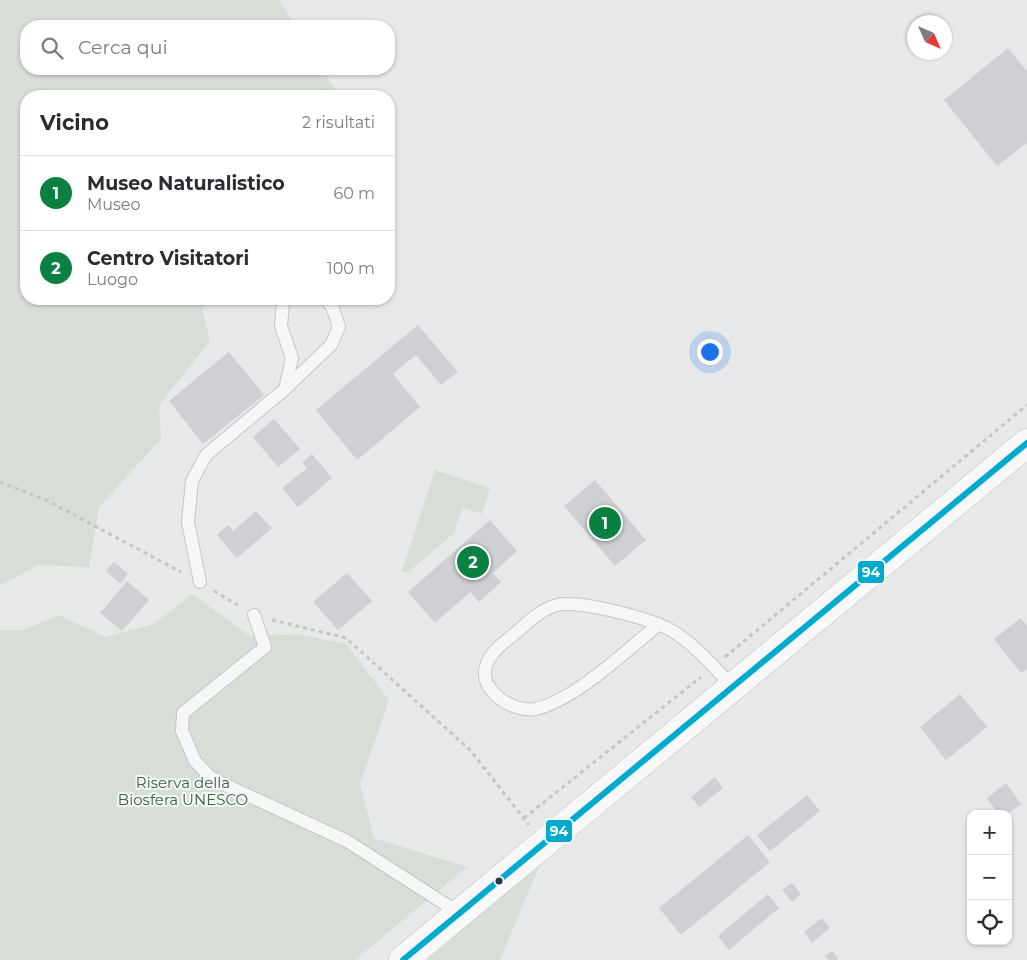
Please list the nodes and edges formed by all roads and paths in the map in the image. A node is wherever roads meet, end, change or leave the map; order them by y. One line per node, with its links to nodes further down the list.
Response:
1 (283, 305): 3 (lane)
2 (331, 305): 3 (lane)
3 (285, 389): 7 (lane)
4 (1027, 405): 10 (path)
5 (1027, 442): 11 (street)
6 (0, 482): 7 (path)
7 (200, 582): 8 (path)
8 (254, 615): 12 (path); 14 (lane)
9 (659, 624): 9 (lane); 10 (lane)
10 (714, 667): 11 (lane); 12 (path)
11 (732, 686): 13 (street)
12 (524, 818): 13 (path)
13 (544, 843): 14 (street)
14 (459, 914): 15 (street)
15 (403, 960)

